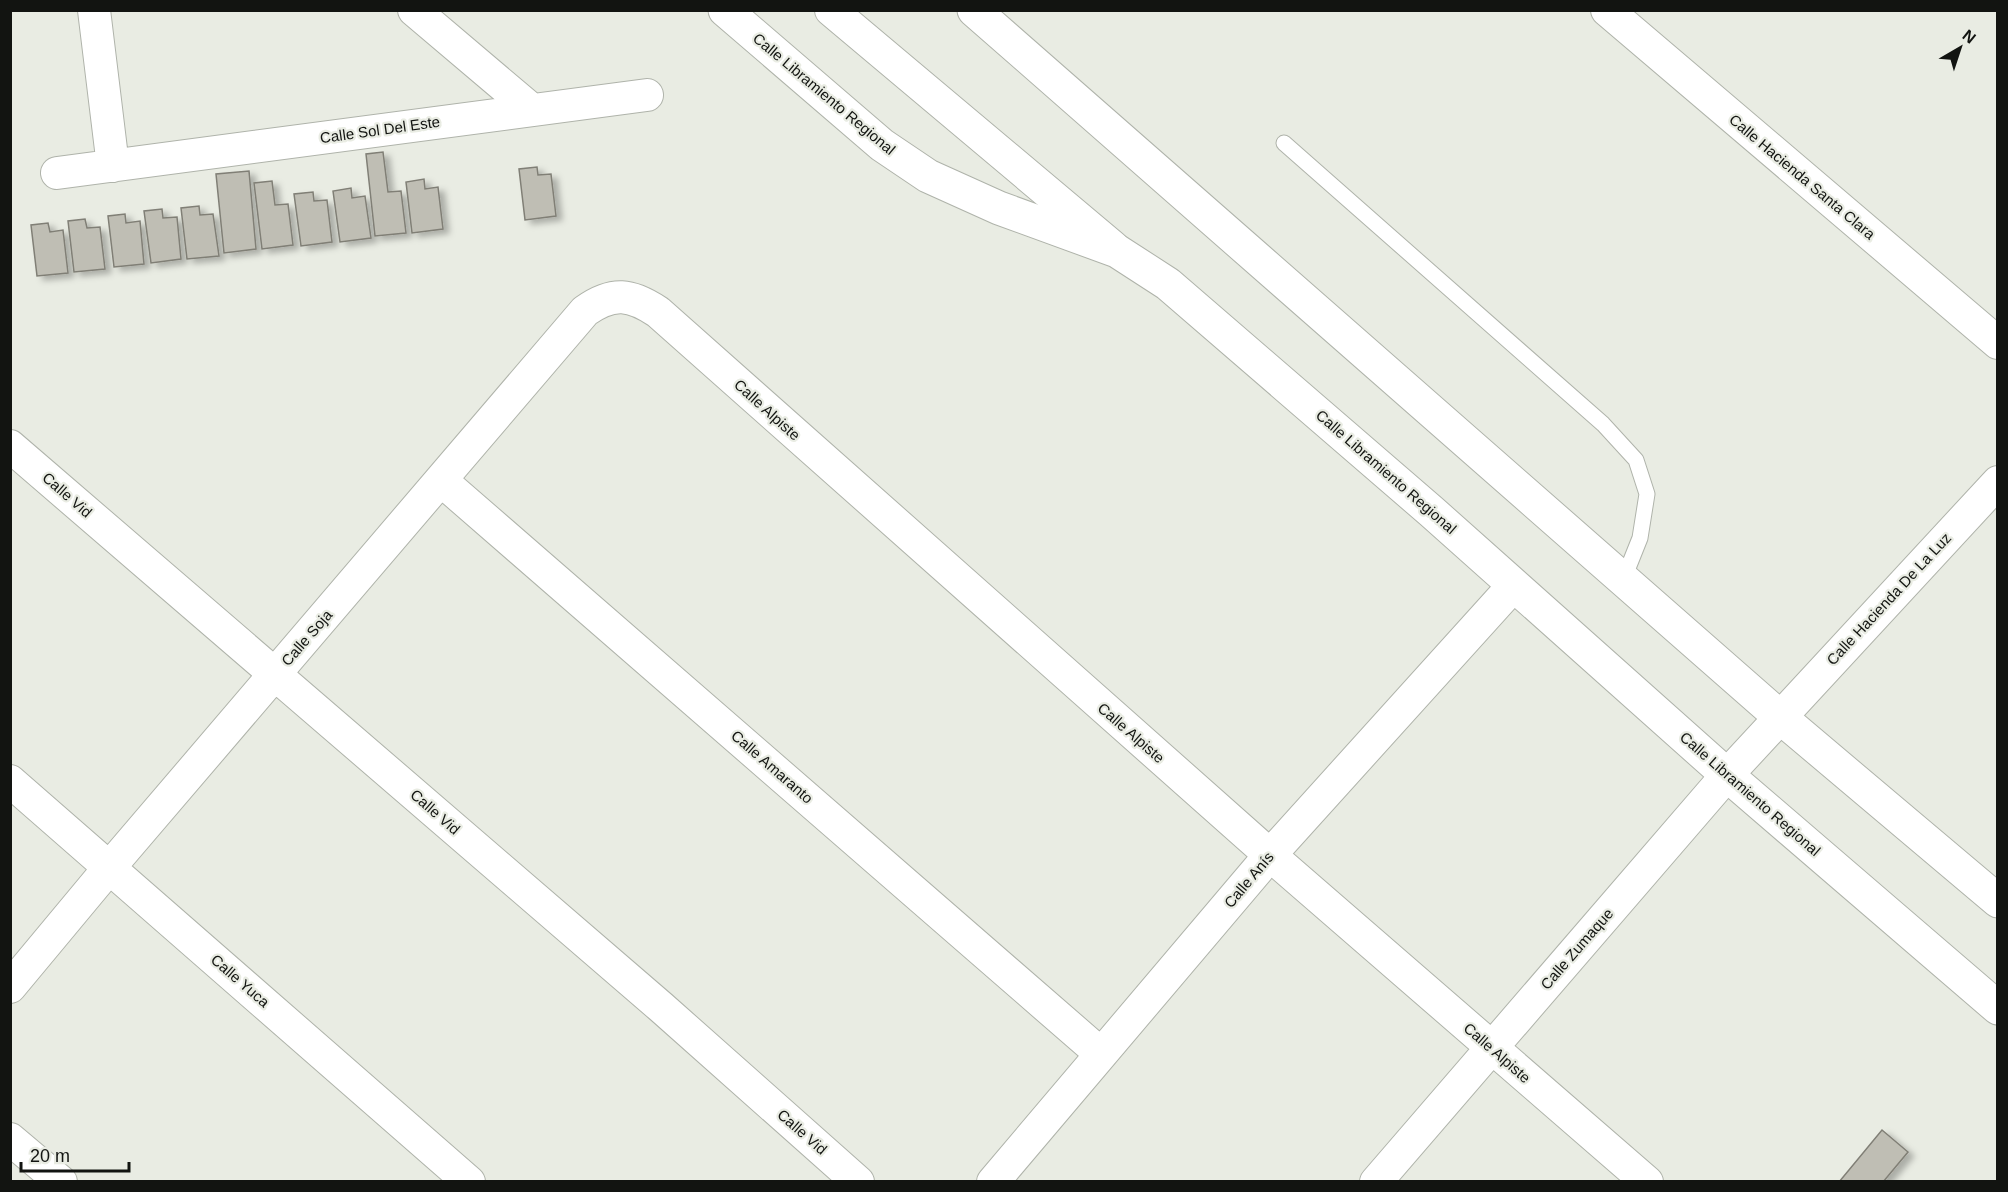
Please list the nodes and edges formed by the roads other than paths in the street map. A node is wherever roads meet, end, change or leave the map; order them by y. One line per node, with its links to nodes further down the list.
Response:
1 (94, 10): 10 (street)
2 (414, 10): 8 (street)
3 (725, 10): 12 (street, Calle Libramiento Regional)
4 (831, 10): 12 (street)
5 (974, 10): 18 (street)
6 (1607, 10): 14 (street, Calle Hacienda Santa Clara)
7 (647, 95): 8 (street, Calle Sol Del Este)
8 (532, 110): 10 (street, Calle Sol Del Este)
9 (1284, 143): 18 (lane)
10 (113, 166): 11 (street, Calle Sol Del Este)
11 (57, 173)
12 (1117, 251): 19 (street, Calle Libramiento Regional)
13 (610, 298): 16 (street, Calle Soja); 24 (street, Calle Alpiste)
14 (1998, 343)
15 (10, 446): 20 (street, Calle Vid)
16 (442, 481): 20 (street, Calle Soja); 30 (street, Calle Amaranto)
17 (1998, 482): 21 (street, Calle Hacienda De La Luz)
18 (1624, 578): 21 (street)
19 (1514, 585): 22 (street, Calle Libramiento Regional); 24 (street, Calle Anís)
20 (276, 674): 25 (street, Calle Soja); 34 (street, Calle Vid)
21 (1780, 717): 22 (street, Calle Zumaque); 26 (street)
22 (1727, 775): 28 (street, Calle Libramiento Regional); 29 (street, Calle Zumaque)
23 (10, 781): 25 (street, Calle Yuca)
24 (1270, 855): 29 (street, Calle Alpiste); 30 (street, Calle Anís)
25 (109, 868): 27 (street, Calle Soja); 33 (street, Calle Yuca)
26 (1998, 901)
27 (10, 987)
28 (1998, 1008)
29 (1491, 1048): 36 (street, Calle Zumaque); 37 (street, Calle Alpiste)
30 (1101, 1054): 35 (street, Calle Anís)
31 (10, 1139): 32 (street)
32 (61, 1182)
33 (469, 1182)
34 (858, 1182)
35 (993, 1182)
36 (1376, 1182)
37 (1647, 1182)

